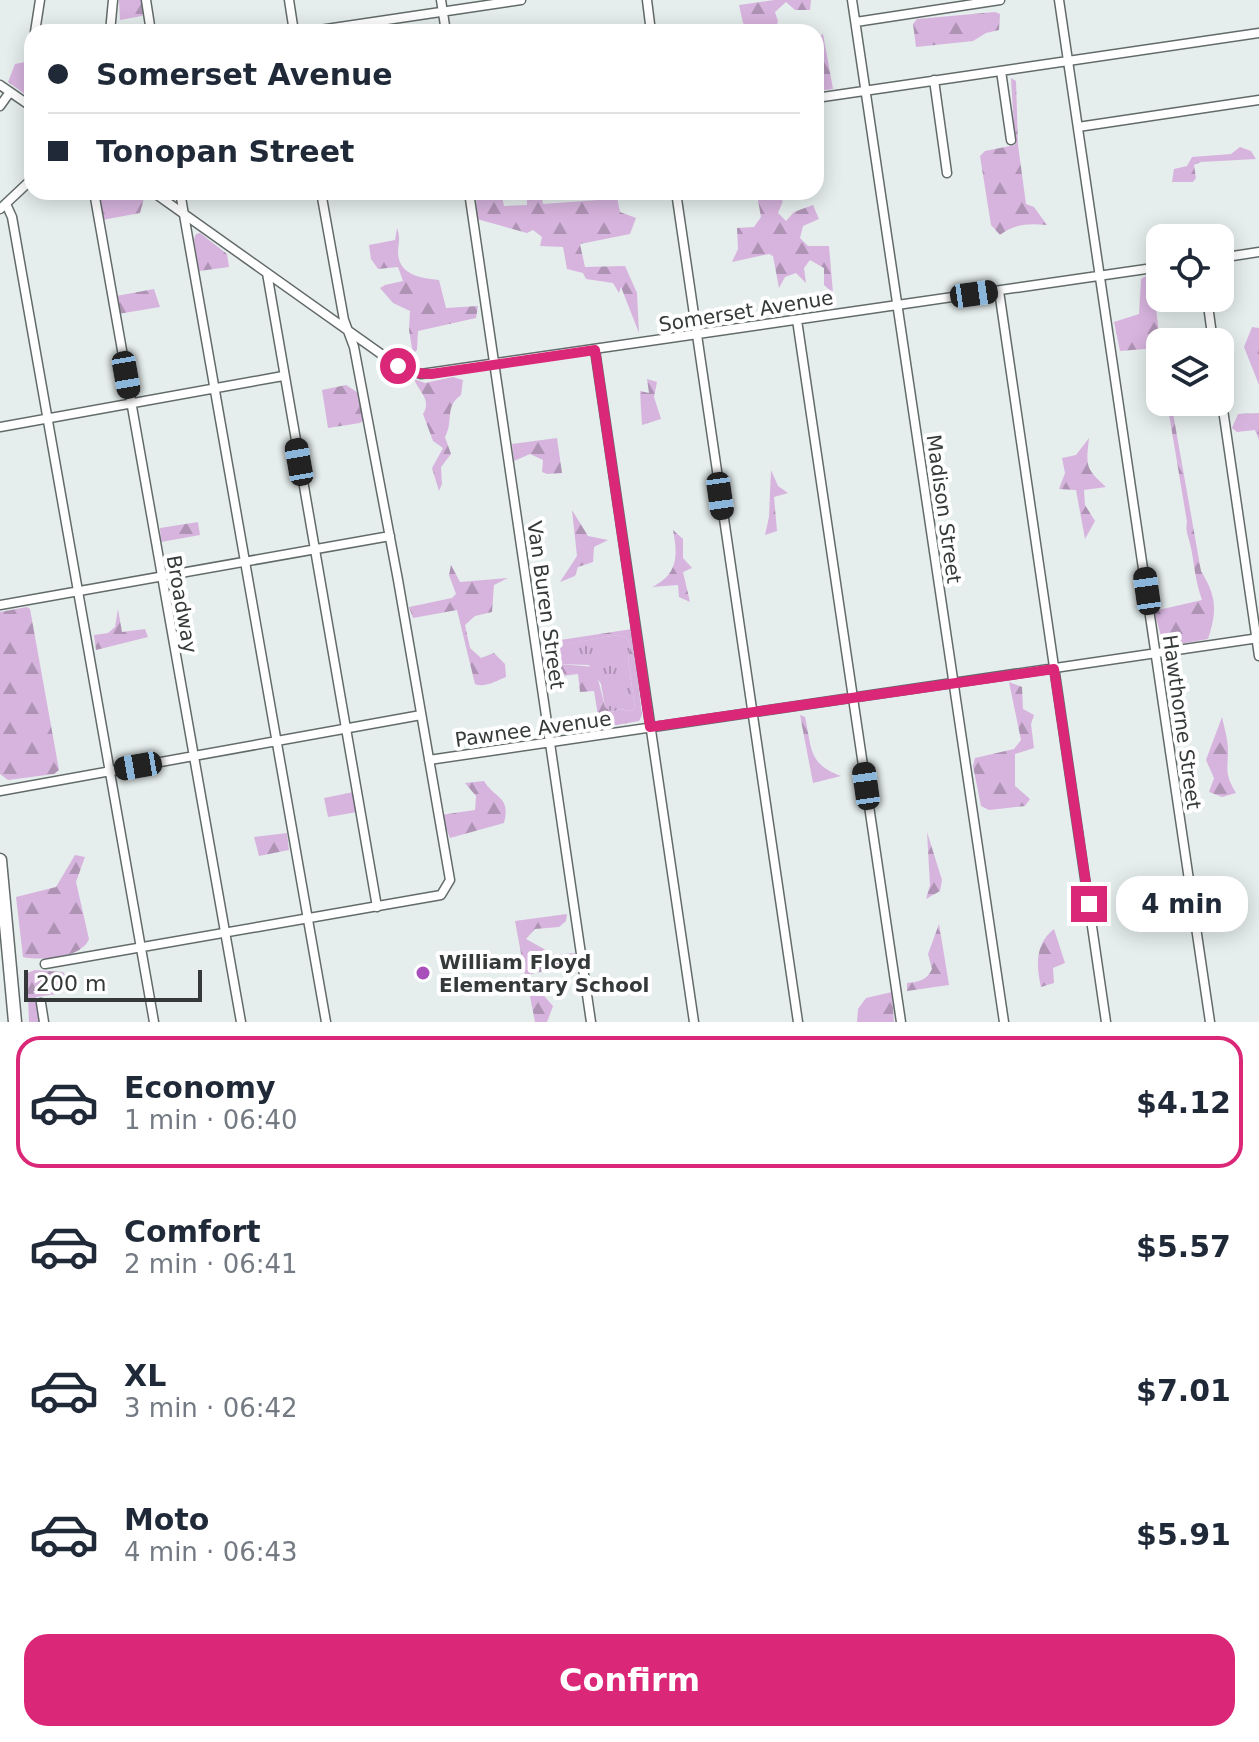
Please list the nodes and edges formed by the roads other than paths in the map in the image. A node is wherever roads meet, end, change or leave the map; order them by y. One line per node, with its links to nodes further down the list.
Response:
1 (40, 0): 13 (street)
2 (113, 0): 14 (street)
3 (146, 0): 15 (street)
4 (289, 0): 16 (street)
5 (441, 0): 11 (street)
6 (521, 0): 11 (street)
7 (647, 0): 19 (street)
8 (852, 0): 12 (street, Madison Street)
9 (1000, 0): 12 (street)
10 (1059, 0): 21 (street, Hawthorne Street)
11 (443, 11): 17 (street); 18 (street)
12 (856, 22): 25 (street, Madison Street)
13 (36, 24)
14 (111, 24)
15 (150, 24)
16 (293, 24)
17 (358, 24)
18 (445, 24)
19 (650, 24)
20 (1259, 33): 21 (street)
21 (1068, 61): 22 (street); 31 (street, Hawthorne Street)
22 (1001, 71): 23 (street); 32 (street)
23 (934, 80): 25 (street); 33 (street)
24 (0, 85): 26 (street)
25 (866, 90): 27 (street); 49 (street, Madison Street)
26 (10, 92): 29 (street); 30 (street)
27 (824, 97)
28 (1259, 100): 31 (street)
29 (24, 102)
30 (0, 106)
31 (1078, 127): 47 (street, Hawthorne Street)
32 (1011, 140)
33 (947, 173)
34 (24, 186): 41 (street)
35 (95, 200): 57 (street, Broadway)
36 (164, 200): 42 (street, Somerset Avenue)
37 (181, 200): 42 (street)
38 (322, 200): 51 (street)
39 (470, 200): 54 (street, Van Buren Street)
40 (677, 200): 52 (street)
41 (3, 206): 59 (street)
42 (183, 214): 46 (street, Somerset Avenue); 56 (street)
43 (1259, 252): 44 (street)
44 (1234, 256)
45 (1146, 269): 47 (street, Somerset Avenue)
46 (266, 272): 51 (street, Somerset Avenue); 55 (street)
47 (1100, 276): 48 (street, Somerset Avenue); 68 (street, Hawthorne Street)
48 (999, 291): 49 (street, Somerset Avenue); 70 (street)
49 (898, 305): 50 (street, Somerset Avenue); 71 (street, Madison Street)
50 (797, 320): 52 (street, Somerset Avenue); 72 (street)
51 (349, 332): 54 (street, Somerset Avenue); 61 (street)
52 (697, 335): 53 (street, Somerset Avenue); 73 (street)
53 (595, 350): 54 (street, Somerset Avenue); 75 (street)
54 (495, 365): 78 (street, Van Buren Street)
55 (283, 376): 56 (street); 62 (street)
56 (214, 388): 57 (street); 63 (street)
57 (130, 403): 59 (street); 64 (street, Broadway)
58 (1224, 416): 67 (street)
59 (48, 418): 60 (street); 65 (street)
60 (0, 427)
61 (390, 536): 62 (street); 74 (street)
62 (314, 549): 63 (street); 76 (street)
63 (244, 562): 64 (street); 77 (street)
64 (161, 577): 65 (street); 79 (street, Broadway)
65 (78, 591): 66 (street); 81 (street)
66 (0, 605)
67 (1258, 638): 68 (street, Pawnee Avenue); 69 (street)
68 (1156, 653): 70 (street, Pawnee Avenue); 101 (street, Hawthorne Street)
69 (1259, 656)
70 (1054, 669): 71 (street, Pawnee Avenue); 100 (street)
71 (954, 683): 72 (street, Pawnee Avenue); 99 (street, Madison Street)
72 (853, 697): 73 (street, Pawnee Avenue); 98 (street)
73 (751, 713): 75 (street, Pawnee Avenue); 97 (street)
74 (421, 715): 76 (street); 80 (street)
75 (650, 727): 78 (street, Pawnee Avenue); 96 (street)
76 (346, 728): 77 (street); 84 (street)
77 (277, 741): 79 (street); 85 (street)
78 (550, 744): 80 (street, Pawnee Avenue); 95 (street, Van Buren Street)
79 (194, 756): 81 (street); 86 (street, Broadway)
80 (429, 760): 84 (street)
81 (110, 771): 82 (street); 87 (street)
82 (0, 791)
83 (0, 860): 90 (highway)
84 (377, 907): 85 (street)
85 (308, 918): 86 (street); 94 (street)
86 (226, 933): 87 (street); 93 (street, Broadway)
87 (141, 948): 88 (street); 92 (street)
88 (45, 964)
89 (41, 1003): 91 (street)
90 (15, 1022)
91 (44, 1022)
92 (154, 1022)
93 (241, 1022)
94 (326, 1022)
95 (591, 1022)
96 (694, 1022)
97 (798, 1022)
98 (901, 1022)
99 (1004, 1022)
100 (1106, 1022)
101 (1210, 1022)

